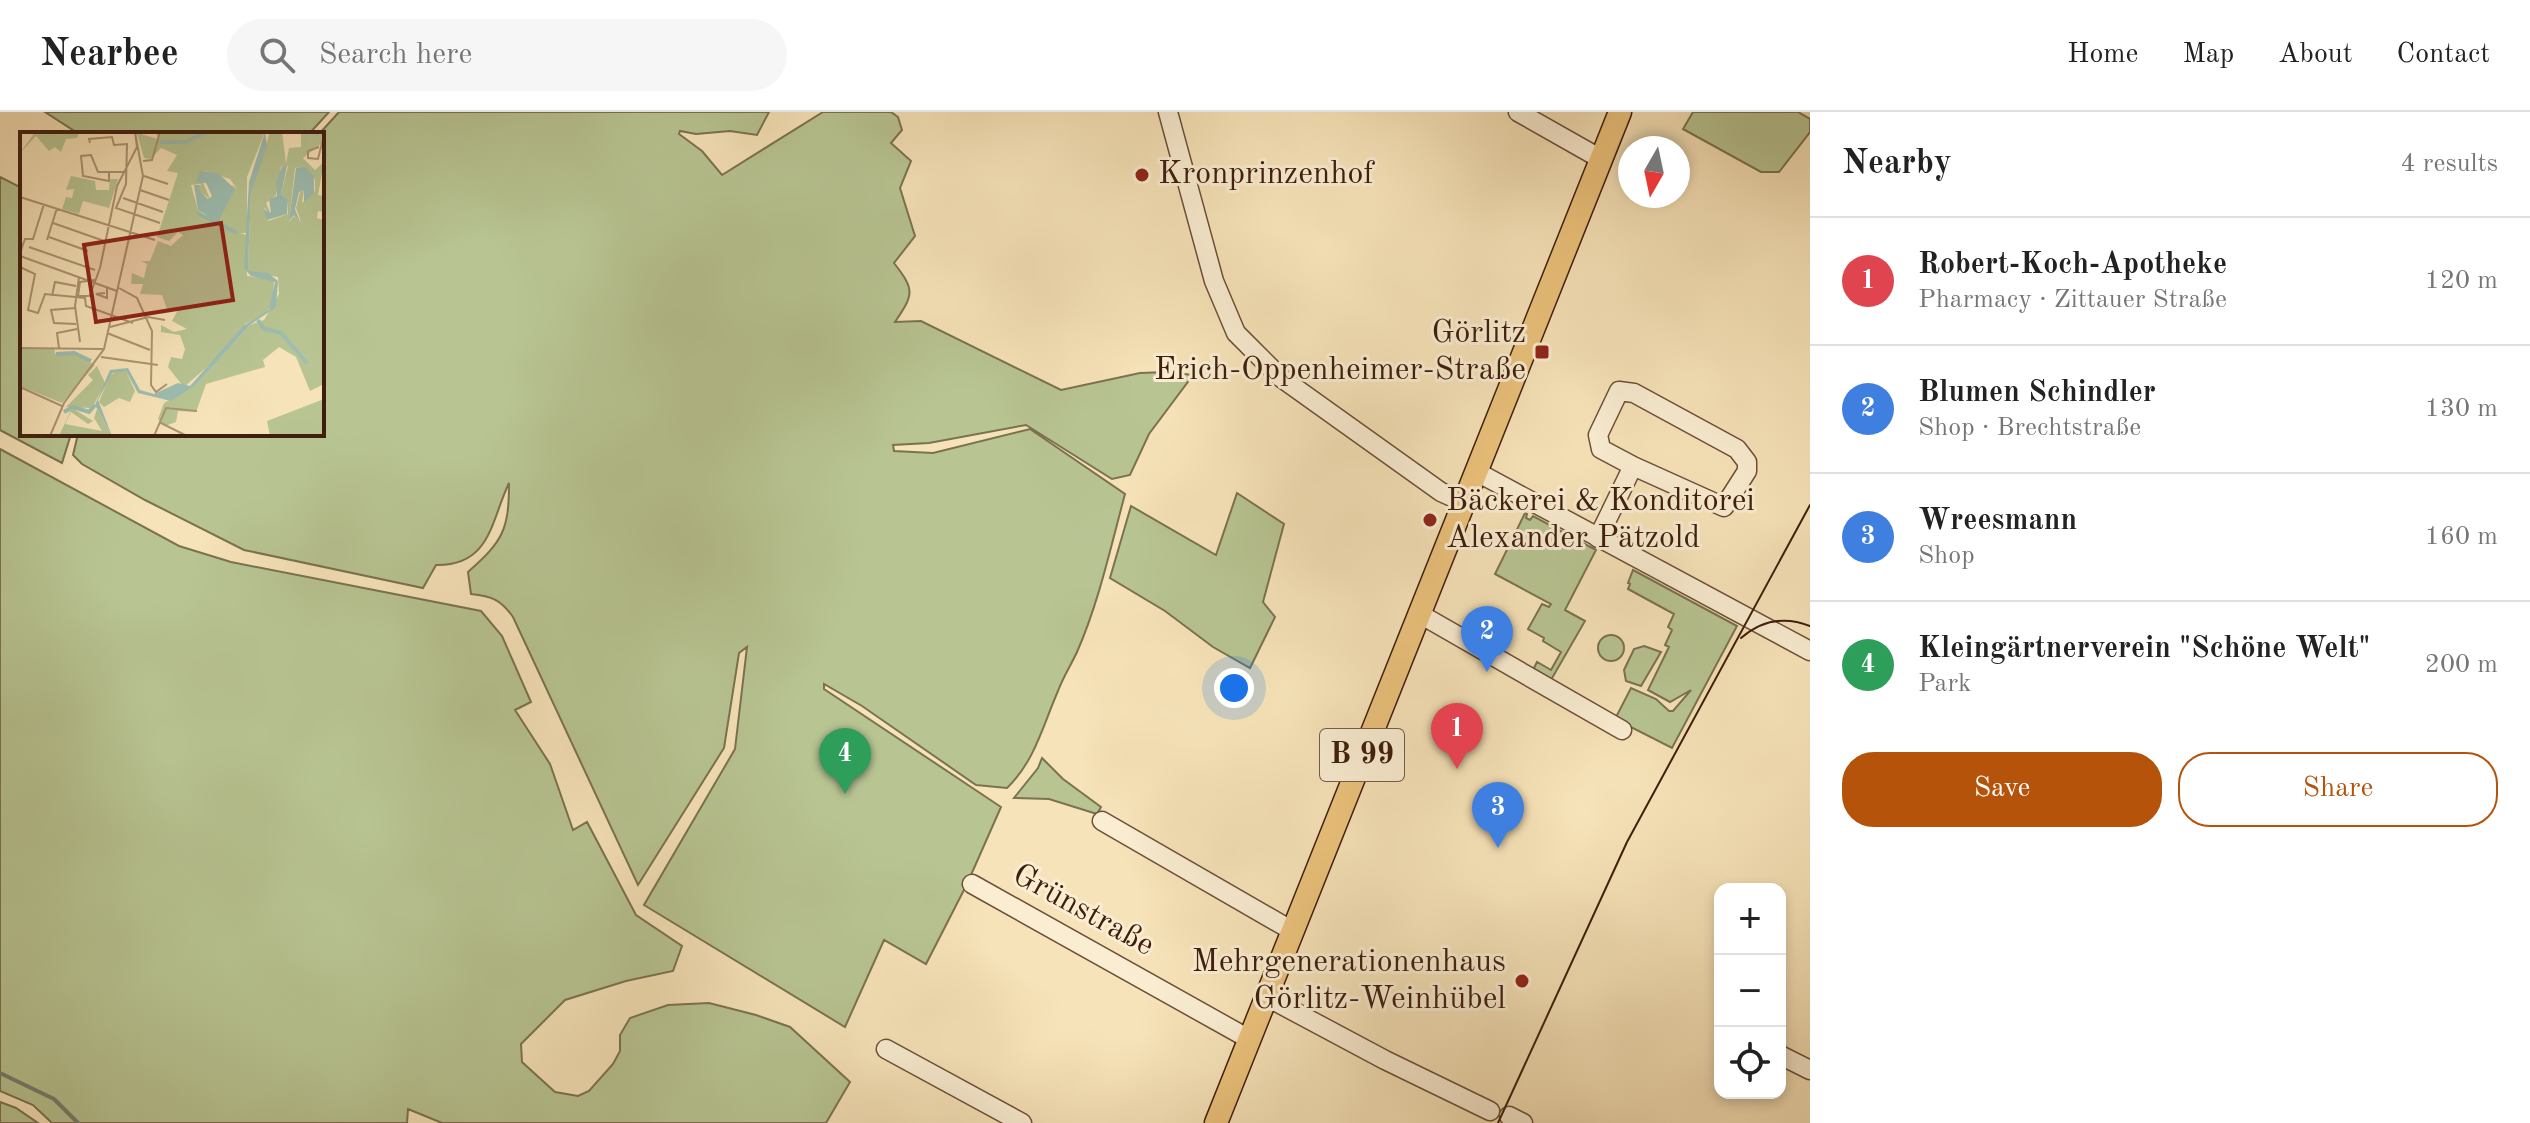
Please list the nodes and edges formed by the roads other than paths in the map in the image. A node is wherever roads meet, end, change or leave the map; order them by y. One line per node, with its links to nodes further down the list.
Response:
1 (1168, 112): 7 (street)
2 (1518, 112): 4 (street)
3 (1620, 112): 4 (main road, B 99)
4 (1601, 159): 6 (main road, B 99)
5 (1633, 466): 5 (street); 8 (street)
6 (1475, 471): 7 (main road, B 99); 8 (street)
7 (1463, 502): 9 (main road, B 99)
8 (1598, 538): 10 (street)
9 (1418, 613): 11 (street); 14 (main road, B 99)
10 (1810, 651)
11 (1622, 730)
12 (1102, 821): 14 (street)
13 (972, 884): 16 (street, Grünstraße)
14 (1291, 930): 15 (main road, B 99)
15 (1265, 996): 16 (main road, B 99); 20 (street)
16 (1249, 1039): 22 (main road, B 99)
17 (886, 1049): 21 (street)
18 (1786, 1058): 19 (street)
19 (1810, 1070)
20 (1490, 1111)
21 (1022, 1123)
22 (1216, 1123)

